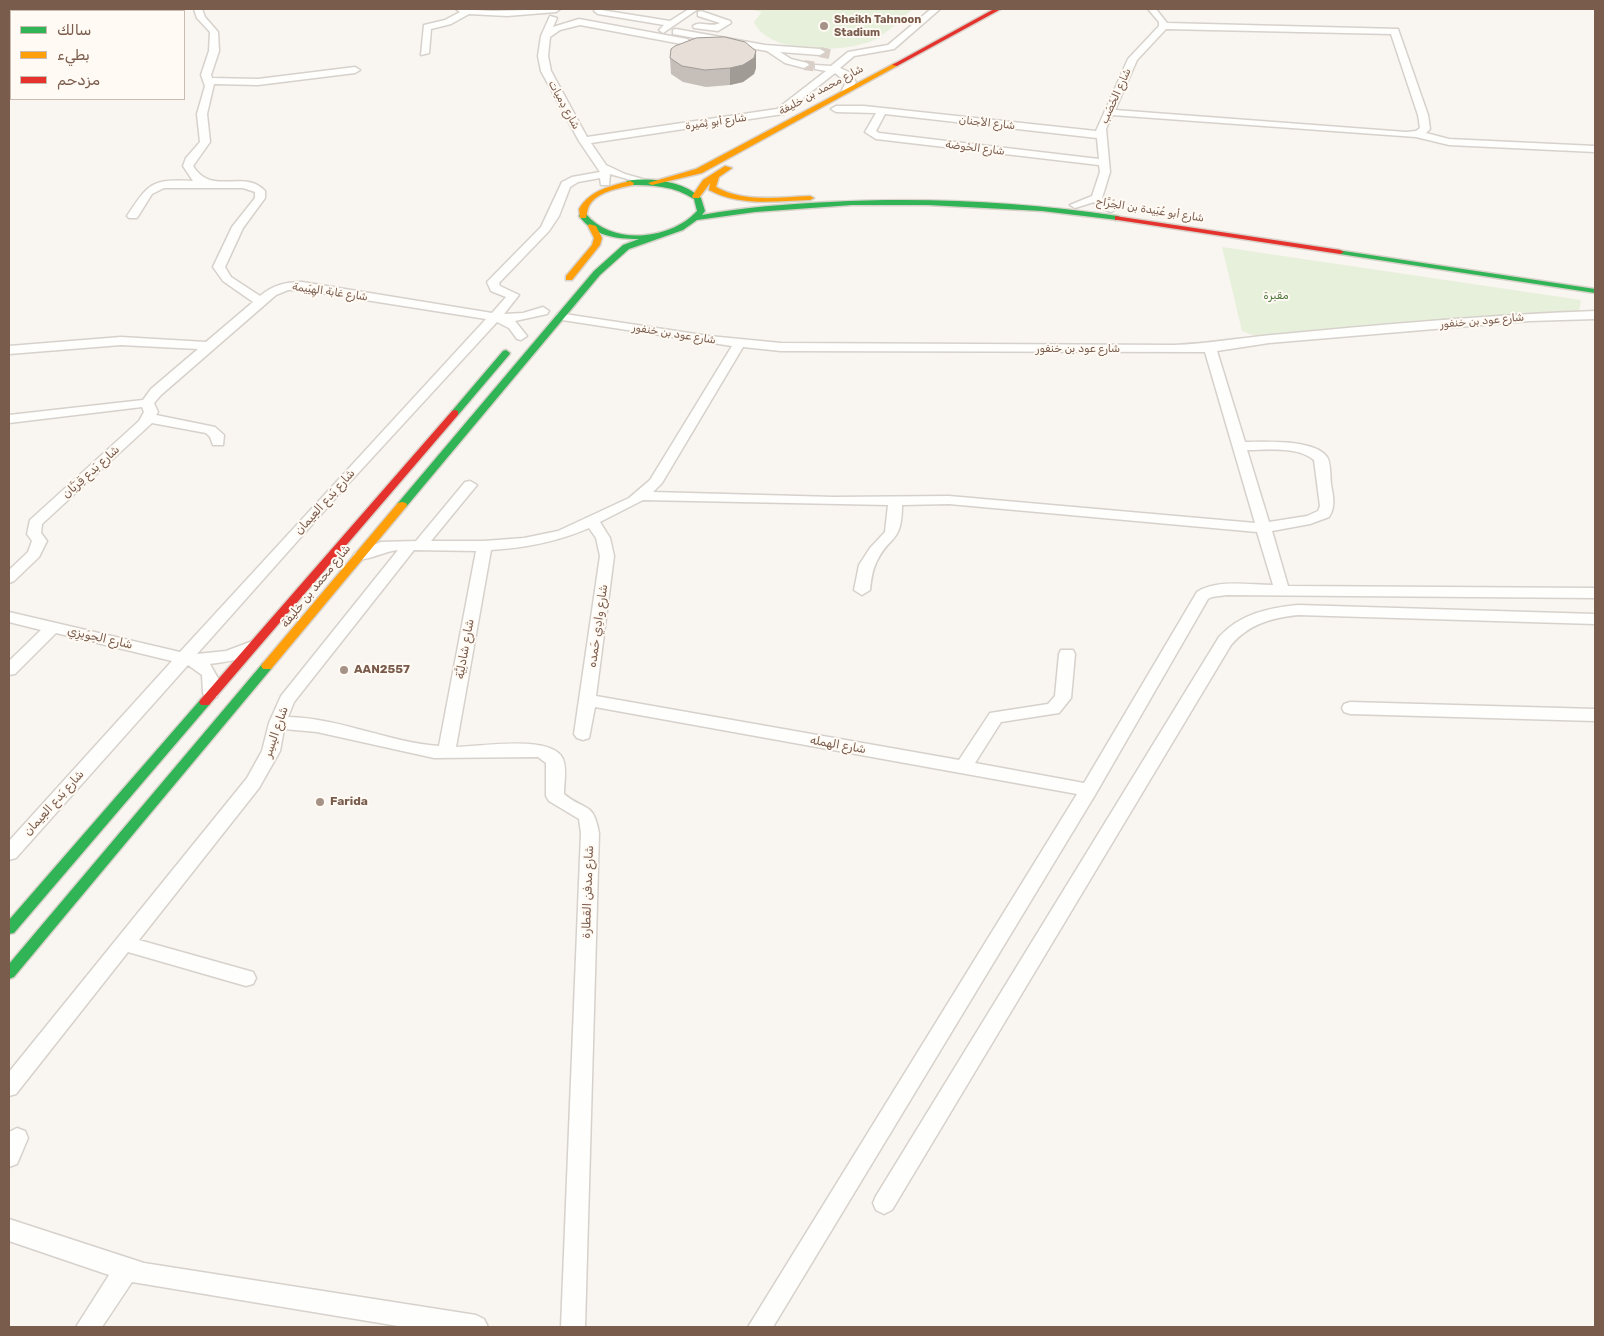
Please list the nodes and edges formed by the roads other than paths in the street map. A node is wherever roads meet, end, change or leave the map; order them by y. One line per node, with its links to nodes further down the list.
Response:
1 (198, 9): 31 (street)
2 (936, 9): 23 (street, شارع أبو ثِمَيرة)
3 (1152, 9): 11 (street)
4 (463, 10): 8 (street); 20 (street)
5 (597, 10): 9 (street); 12 (street)
6 (701, 11): 10 (street); 10 (street); 12 (street)
7 (1003, 11): 22 (main road, شارع محمد بن خليفة); 34 (main road, شارع محمد بن خليفة)
8 (555, 13): 9 (street); 13 (street, شارع دِميات)
9 (578, 22): 13 (street); 14 (street)
10 (685, 26): 12 (street)
11 (1163, 26): 36 (street, شارع الخَصَب); 37 (street)
12 (674, 28): 14 (street); 15 (street); 16 (street)
13 (546, 36): 39 (street, شارع دِميات)
14 (653, 36): 15 (street)
15 (666, 38): 16 (street)
16 (713, 38): 17 (street)
17 (765, 48): 18 (street); 24 (street)
18 (794, 50): 19 (street); 24 (street)
19 (820, 52)
20 (424, 53)
21 (834, 55): 23 (street)
22 (914, 55): 25 (street); 32 (main road, شارع محمد بن خليفة)
23 (847, 57): 25 (street); 29 (street, شارع أبو ثِمَيرة)
24 (783, 58): 26 (street)
25 (878, 60): 30 (street)
26 (804, 65)
27 (818, 67): 29 (street)
28 (355, 70): 31 (street)
29 (833, 70): 30 (street); 39 (street, شارع أبو ثِمَيرة)
30 (843, 73): 32 (street)
31 (209, 81): 45 (street)
32 (847, 90): 44 (main road, شارع محمد بن خليفة)
33 (860, 99): 35 (street)
34 (836, 109): 35 (street, شارع الأجنان); 43 (main road, شارع محمد بن خليفة)
35 (878, 111): 38 (street, شارع الأجنان); 41 (street, شارع الخَوضة)
36 (1109, 112): 37 (street); 38 (street, شارع الخَصَب)
37 (1415, 134): 40 (street)
38 (1100, 135): 41 (street, شارع الخَصَب)
39 (584, 141): 42 (street, شارع دِميات)
40 (1595, 149)
41 (1105, 163): 49 (street, شارع الخَصَب)
42 (604, 170): 44 (street, شارع دِميات); 46 (street); 65 (street, شارع بَدع العِيمان)
43 (716, 174): 47 (main road, شارع محمد بن خليفة); 48 (main road)
44 (650, 183): 46 (main road); 47 (main road, شارع أبو عُبَيدة بن الجَرَّاح)
45 (210, 185): 52 (street); 61 (street)
46 (600, 192): 54 (main road)
47 (697, 197): 48 (main road, شارع أبو عُبَيدة بن الجَرَّاح); 53 (main road)
48 (810, 198): 50 (main road, شارع أبو عُبَيدة بن الجَرَّاح)
49 (1097, 198): 50 (street); 51 (street)
50 (1075, 205): 51 (main road, شارع أبو عُبَيدة بن الجَرَّاح)
51 (1110, 209): 56 (main road, شارع أبو عُبَيدة بن الجَرَّاح)
52 (133, 216)
53 (697, 218): 55 (main road, شارع أبو عُبَيدة بن الجَرَّاح); 57 (main road, شارع أبو عُبَيدة بن الجَرَّاح)
54 (592, 226): 55 (main road); 58 (main road)
55 (657, 235): 64 (main road, شارع محمد بن خليفة)
56 (1595, 283)
57 (1570, 287): 59 (main road, شارع أبو عُبَيدة بن الجَرَّاح); 60 (street)
58 (561, 289)
59 (1595, 291)
60 (1595, 296)
61 (260, 302): 65 (street, شارع غابة الهِيَيمة); 68 (street, شارع غابة الهِيَيمة)
62 (546, 307): 65 (street, شارع غابة الهِيَيمة); 66 (main road, شارع محمد بن خليفة)
63 (1595, 315): 69 (street, شارع عود بن خنفور)
64 (562, 316): 67 (street, شارع عود بن خنفور); 80 (main road, شارع محمد بن خليفة)
65 (495, 318): 66 (street, شارع غابة الهِيَيمة); 94 (street, شارع بَدع العِيمان)
66 (521, 336): 92 (main road, شارع محمد بن خليفة)
67 (739, 344): 69 (street, شارع عود بن خنفور); 77 (street)
68 (210, 346): 70 (street); 71 (street, شارع غابة الهِيَيمة)
69 (1210, 348): 75 (street)
70 (9, 350)
71 (148, 403): 72 (street); 73 (street)
72 (149, 418): 74 (street); 85 (street, شارع بَدع قِرَيَّان)
73 (9, 419)
74 (218, 442)
75 (1239, 446): 81 (street); 81 (street)
76 (470, 485): 82 (street)
77 (642, 496): 78 (street); 79 (street)
78 (895, 500): 81 (street); 86 (street)
79 (592, 521): 83 (street); 97 (street, شارع وادِي حَمده)
80 (386, 524): 82 (street); 84 (main road, شارع محمد بن خليفة)
81 (1263, 528): 87 (street)
82 (415, 545): 83 (street); 84 (street); 100 (street, شارع البِسِر)
83 (484, 546): 102 (street, شارع شادلِيَّة)
84 (357, 558): 108 (main road, شارع محمد بن خليفة)
85 (9, 578)
86 (862, 590)
87 (1282, 590): 88 (street); 104 (street)
88 (1595, 593)
89 (9, 616): 91 (street, شارع الحِوَيزِي)
90 (1595, 619): 111 (street)
91 (53, 627): 94 (street, شارع الحِوَيزِي); 95 (street)
92 (251, 647): 94 (street, شارع الحِوَيزِي); 96 (main road, شارع محمد بن خليفة)
93 (1067, 654): 103 (street)
94 (189, 659): 96 (street, شارع الحِوَيزِي); 105 (street, شارع بَدع العِيمان)
95 (9, 670)
96 (211, 693): 106 (main road, شارع محمد بن خليفة)
97 (588, 700): 101 (street, شارع وادِي حَمده); 103 (street, شارع الهمله)
98 (1350, 708): 99 (street)
99 (1595, 715)
100 (277, 723): 102 (street, شارع مدفن القطارة); 107 (street, شارع البِسِر)
101 (583, 734)
102 (446, 753): 116 (street, شارع مدفن القطارة)
103 (964, 768): 104 (street, شارع الهمله)
104 (1089, 790): 117 (street)
105 (9, 853)
106 (9, 929)
107 (123, 943): 109 (street); 110 (street, شارع البِسِر)
108 (9, 973)
109 (246, 978)
110 (9, 1087)
111 (884, 1203)
112 (9, 1230): 113 (street)
113 (126, 1270): 114 (street); 115 (street)
114 (88, 1327)
115 (476, 1327)
116 (573, 1327)
117 (760, 1327)

